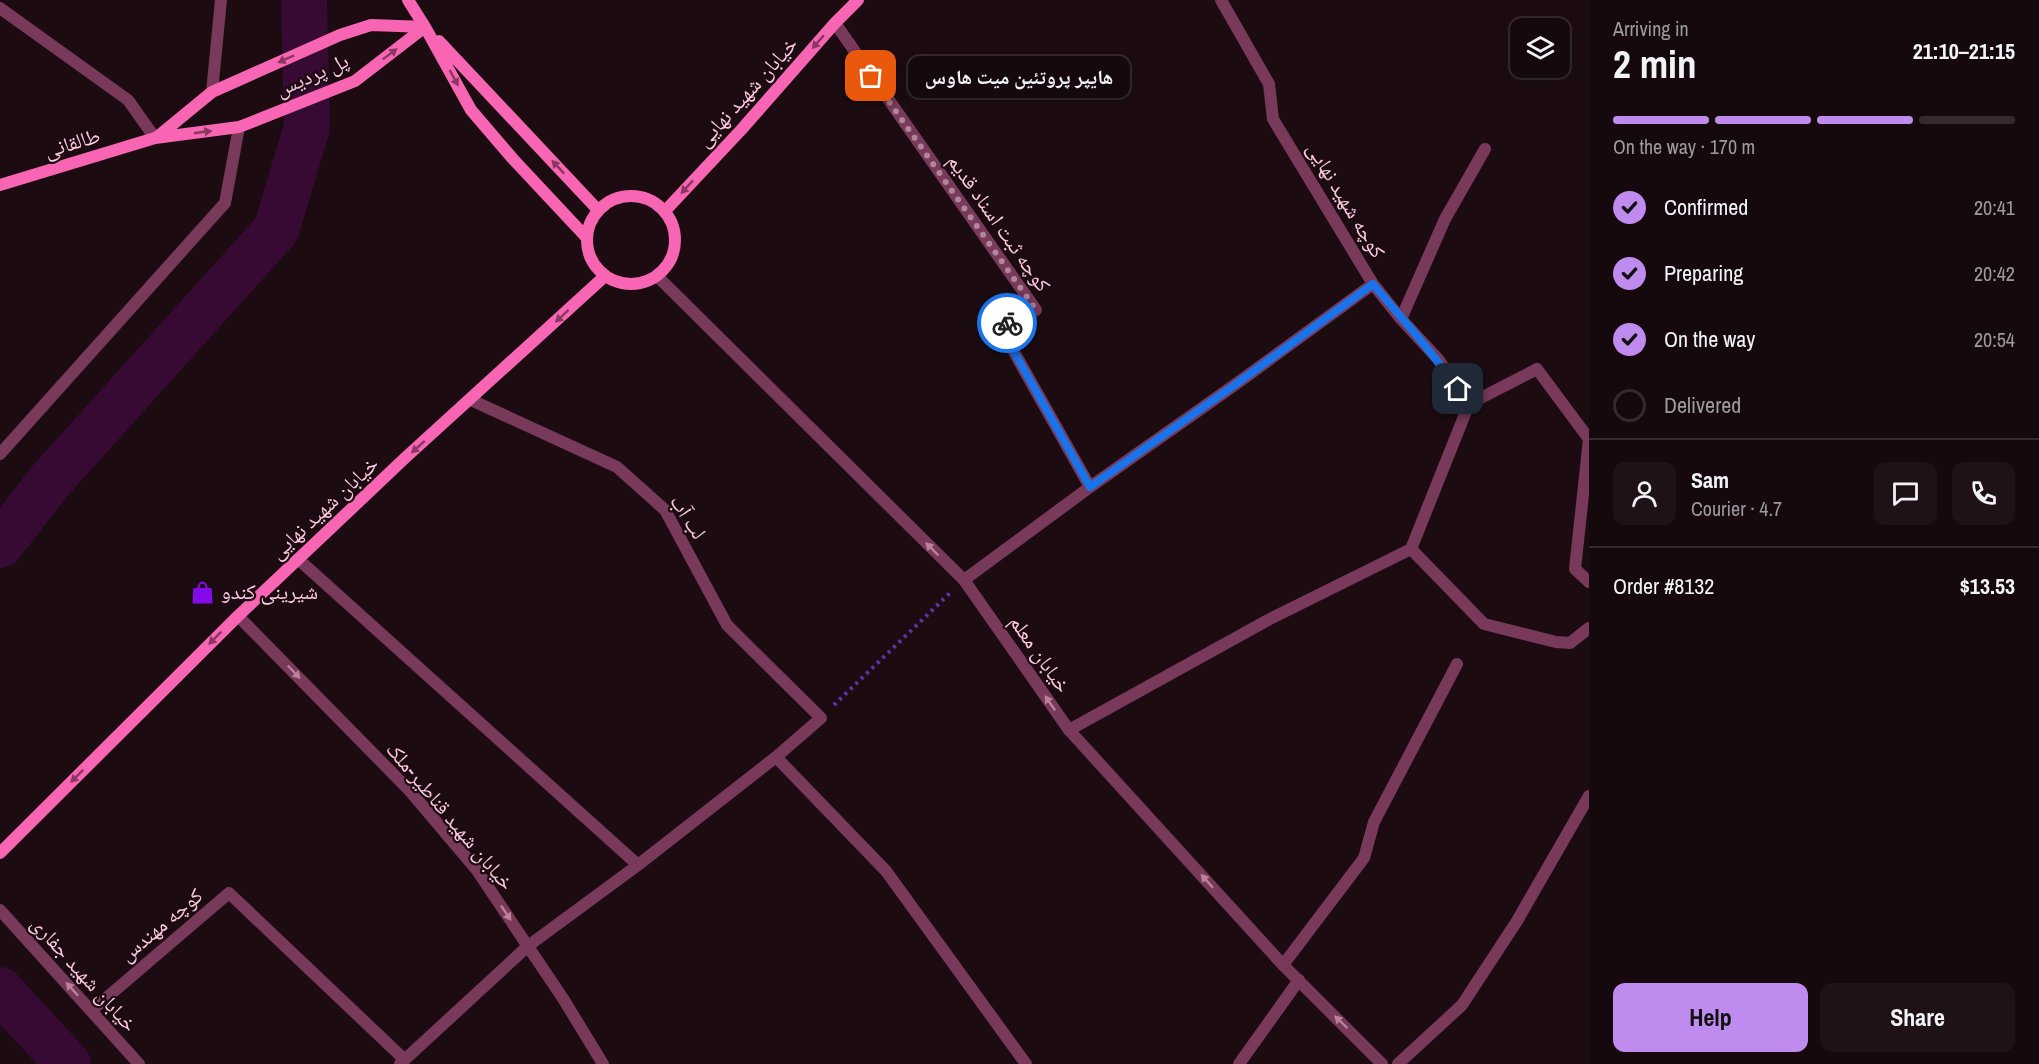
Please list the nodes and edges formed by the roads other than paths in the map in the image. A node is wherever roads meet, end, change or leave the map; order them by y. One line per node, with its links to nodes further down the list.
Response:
1 (221, 0): 8 (street)
2 (408, 0): 7 (main road)
3 (858, 0): 6 (main road, خیابان شهید نهایی)
4 (1221, 0): 18 (street, کوچه شهید نهایی)
5 (0, 8): 10 (street)
6 (835, 23): 14 (main road, خیابان شهید نهایی, one-way to 14); 23 (street, کوچه ثبت اسناد قدیم)
7 (425, 27): 8 (main road, پل پردیس, one-way to 8); 9 (main road, پل پردیس, one-way to 7); 13 (main road, one-way to 7); 15 (main road, one-way to 15)
8 (212, 92): 10 (main road, پل پردیس)
9 (239, 127): 10 (main road, پل پردیس, one-way to 9); 22 (street)
10 (155, 138): 12 (main road, طالقانی)
11 (1485, 149): 19 (street)
12 (0, 185)
13 (598, 210): 14 (main road); 15 (main road)
14 (665, 211): 17 (main road)
15 (586, 237): 16 (main road)
16 (606, 276): 17 (main road); 20 (main road, خیابان شهید نهایی, one-way to 20)
17 (657, 276): 26 (street, خیابان معلم, one-way to 17)
18 (1373, 284): 19 (street, کوچه شهید نهایی); 23 (street)
19 (1401, 319): 21 (street, کوچه شهید نهایی)
20 (471, 400): 25 (main road, خیابان شهید نهایی, one-way to 25); 32 (street, لب آب)
21 (1469, 404): 24 (street); 27 (street)
22 (0, 454)
23 (1090, 487): 26 (street)
24 (1411, 549): 29 (street); 31 (street)
25 (298, 559): 28 (main road, خیابان شهید نهایی); 35 (street)
26 (963, 580): 31 (street, خیابان معلم, one-way to 26)
27 (1589, 582)
28 (238, 616): 34 (main road, خیابان شهید نهایی, one-way to 34); 37 (street, خیابان شهید قناطیر-ملک, one-way to 37)
29 (1589, 628)
30 (1456, 664): 38 (street)
31 (1069, 730): 38 (street, خیابان معلم, one-way to 31)
32 (776, 757): 35 (street); 44 (street)
33 (1589, 796): 47 (street)
34 (0, 853)
35 (638, 865): 37 (street)
36 (0, 910): 40 (street, خیابان شهید جفاری, one-way to 36)
37 (528, 946): 41 (street); 43 (street, خیابان شهید قناطیر-ملک)
38 (1283, 965): 39 (street, خیابان معلم)
39 (1299, 980): 45 (street); 46 (street, خیابان معلم, one-way to 39)
40 (91, 1011): 41 (street, کوچه مهندس); 42 (street, خیابان شهید جفاری)
41 (402, 1062)
42 (138, 1064)
43 (603, 1064)
44 (1026, 1064)
45 (1239, 1064)
46 (1382, 1064)
47 (1398, 1064)

